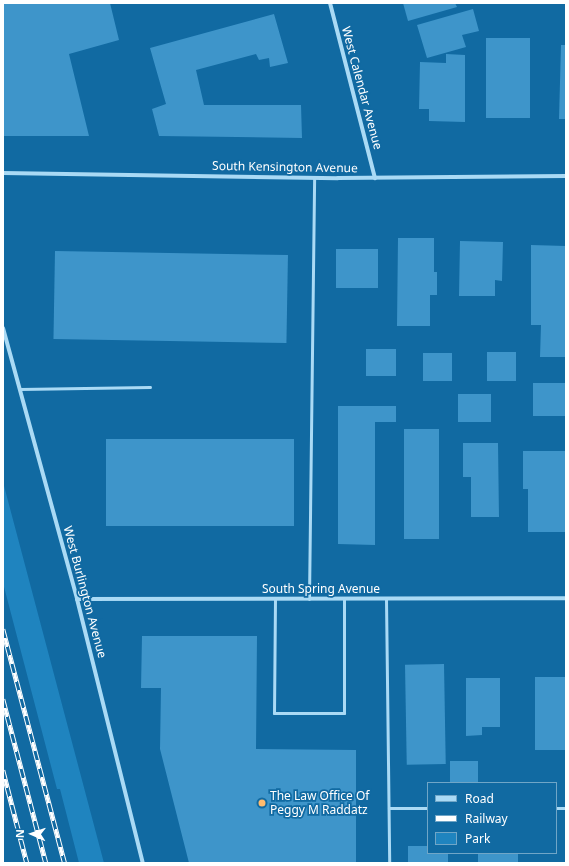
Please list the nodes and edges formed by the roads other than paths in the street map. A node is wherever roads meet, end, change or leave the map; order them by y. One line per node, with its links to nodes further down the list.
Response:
1 (330, 3): 5 (street, West Calendar Avenue)
2 (3, 173): 4 (street, South Kensington Avenue)
3 (566, 176): 5 (street, South Kensington Avenue)
4 (314, 178): 5 (street, South Kensington Avenue); 12 (lane)
5 (375, 178)
6 (3, 328): 8 (street, West Burlington Avenue)
7 (150, 387): 8 (lane)
8 (20, 389): 10 (street, West Burlington Avenue)
9 (566, 598): 14 (street, South Spring Avenue)
10 (77, 599): 11 (street, South Spring Avenue); 17 (street, West Burlington Avenue)
11 (275, 599): 12 (street, South Spring Avenue); 13 (lane)
12 (309, 599): 13 (street, South Spring Avenue)
13 (344, 599): 14 (street, South Spring Avenue)
14 (386, 599): 15 (lane)
15 (389, 808): 16 (lane); 18 (lane)
16 (427, 808)
17 (143, 863)
18 (389, 863)

